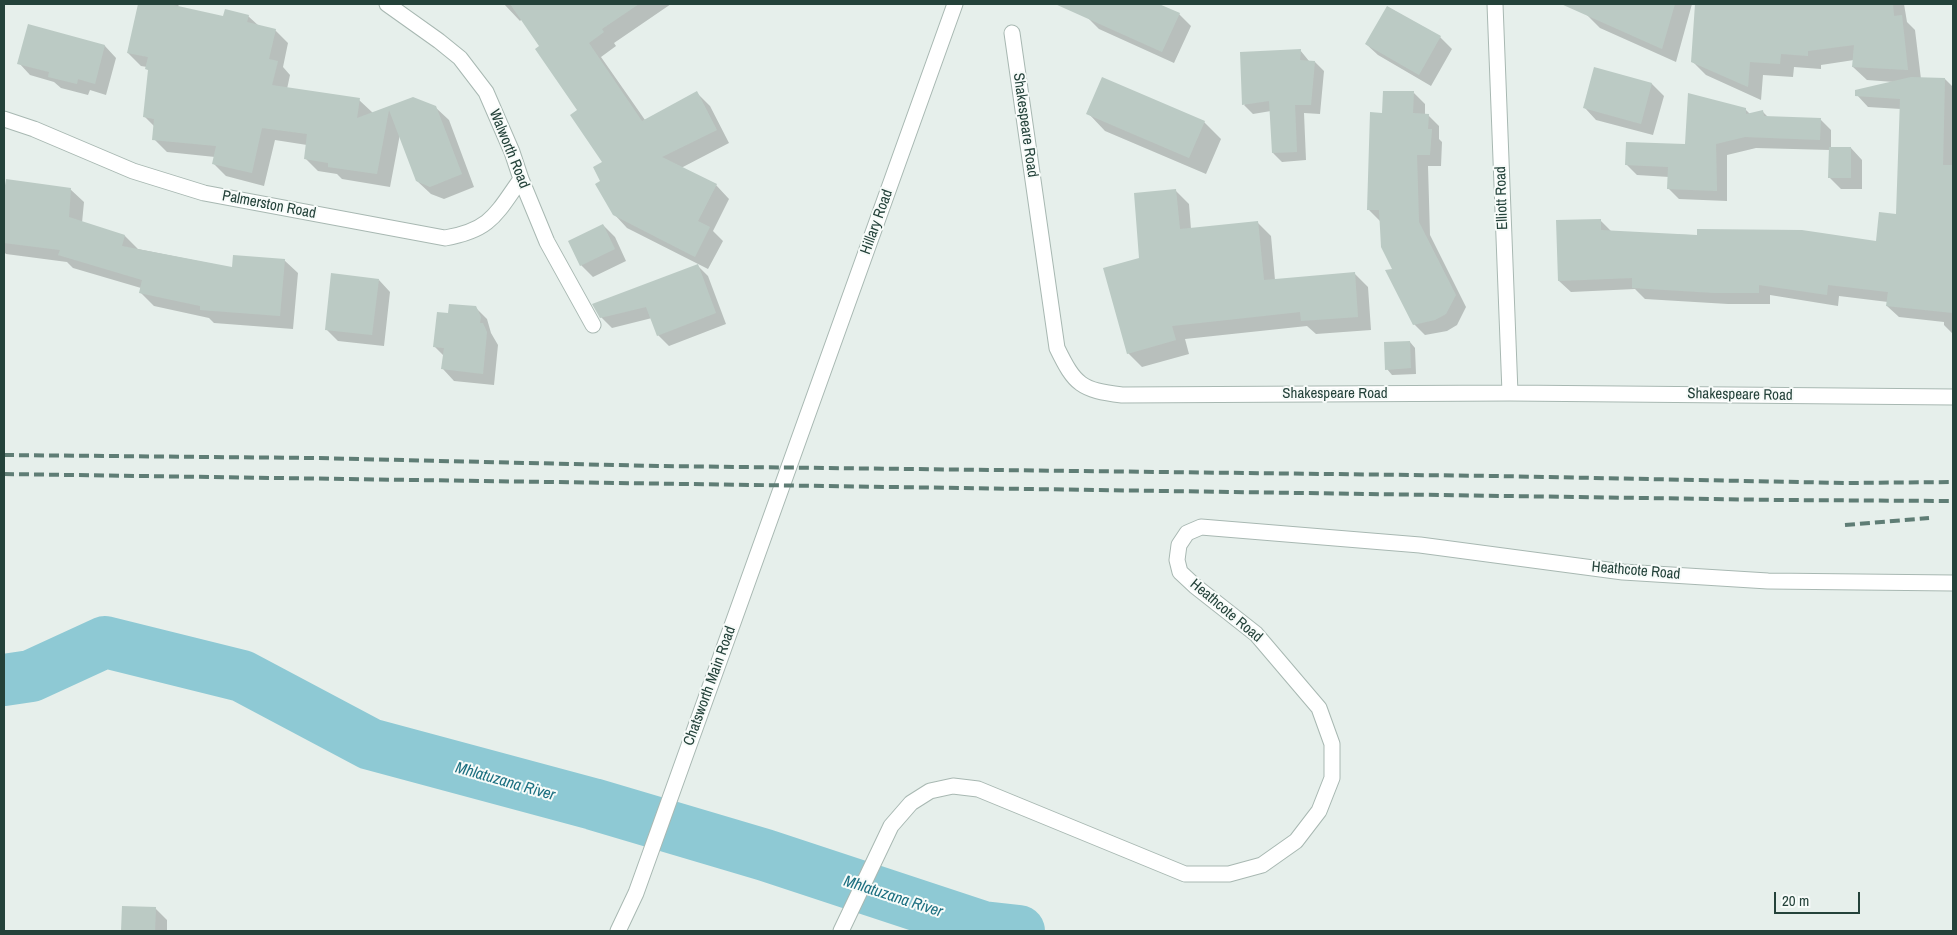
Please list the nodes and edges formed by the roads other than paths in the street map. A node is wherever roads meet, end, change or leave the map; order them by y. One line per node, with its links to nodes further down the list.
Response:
1 (388, 4): 6 (street, Walworth Road)
2 (955, 4): 10 (street, Hillary Road)
3 (1495, 4): 8 (street, Elliott Road)
4 (1012, 33): 8 (street, Shakespeare Road)
5 (4, 120): 6 (street, Palmerston Road)
6 (521, 179): 7 (street, Walworth Road)
7 (593, 325)
8 (1510, 393): 9 (street, Shakespeare Road)
9 (1953, 397)
10 (798, 441): 12 (street, Chatsworth Main Road)
11 (1953, 583): 13 (street, Heathcote Road)
12 (618, 931)
13 (841, 931)

